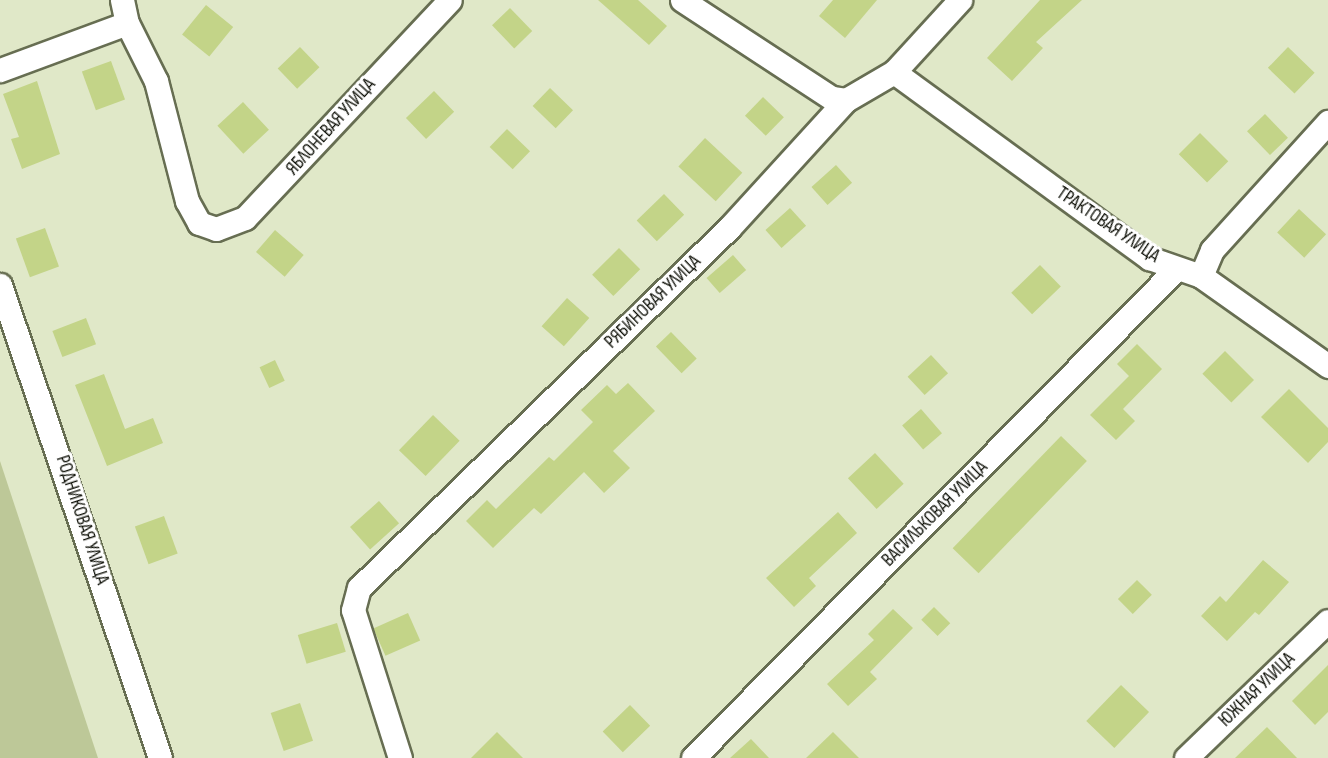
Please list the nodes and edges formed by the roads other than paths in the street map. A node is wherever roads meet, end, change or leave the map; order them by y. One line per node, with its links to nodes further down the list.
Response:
1 (122, 0): 5 (street)
2 (450, 0): 5 (street, ЯБЛОНЕВАЯ УЛИЦА)
3 (682, 0): 8 (street)
4 (960, 0): 7 (street, РЯБИНОВАЯ УЛИЦА)
5 (127, 23): 6 (street)
6 (0, 70)
7 (894, 72): 8 (street, РЯБИНОВАЯ УЛИЦА); 10 (street, ТРАКТОВАЯ УЛИЦА)
8 (846, 100): 16 (street, РЯБИНОВАЯ УЛИЦА)
9 (1328, 122): 11 (street)
10 (1176, 269): 11 (street, ТРАКТОВАЯ УЛИЦА); 17 (street, ВАСИЛЬКОВАЯ УЛИЦА)
11 (1201, 276): 13 (street, ТРАКТОВАЯ УЛИЦА)
12 (0, 285): 15 (street, РОДНИКОВАЯ УЛИЦА)
13 (1328, 366)
14 (1328, 621): 18 (street, ЮЖНАЯ УЛИЦА)
15 (160, 758)
16 (400, 758)
17 (693, 758)
18 (1186, 758)

